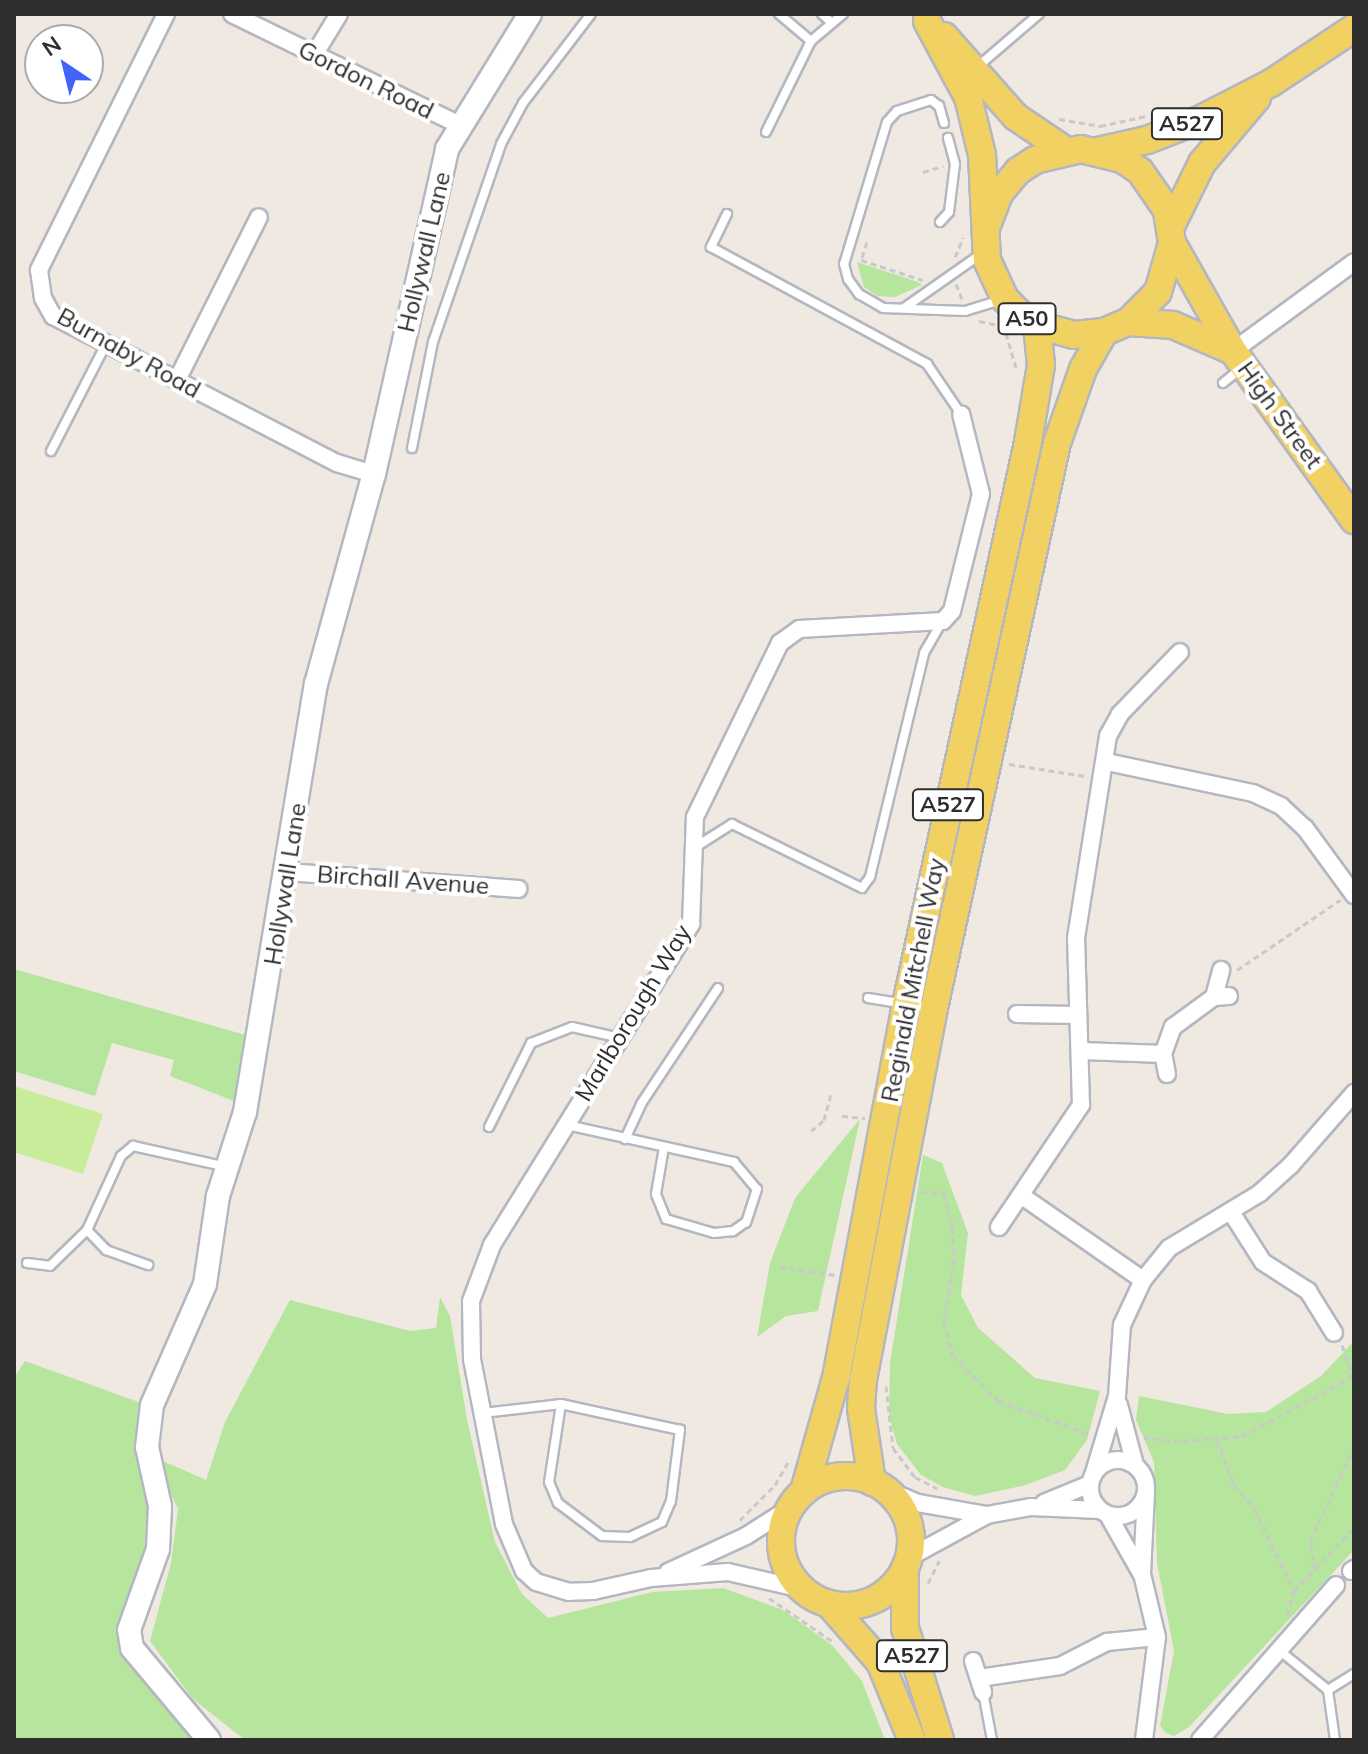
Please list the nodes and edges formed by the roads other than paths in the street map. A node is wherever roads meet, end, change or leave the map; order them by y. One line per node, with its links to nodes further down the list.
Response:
1 (166, 14): 33 (street, Burnaby Road)
2 (232, 14): 14 (street, Gordon Road)
3 (339, 14): 14 (street)
4 (530, 14): 18 (street, Hollywall Lane)
5 (591, 14): 38 (lane)
6 (779, 14): 13 (lane)
7 (822, 14): 11 (lane)
8 (843, 14): 11 (lane)
9 (1039, 14): 15 (lane)
10 (924, 18): 15 (main road); 27 (main road)
11 (832, 23): 13 (lane)
12 (1354, 28): 16 (main road, A527)
13 (811, 41): 19 (lane)
14 (314, 55): 18 (street, Gordon Road)
15 (975, 68): 21 (main road)
16 (1271, 83): 22 (main road, A527); 26 (main road, A527)
17 (944, 123): 30 (lane)
18 (458, 124): 40 (street, Hollywall Lane)
19 (766, 132)
20 (948, 138): 25 (lane)
21 (1065, 150): 22 (main road); 27 (main road)
22 (1098, 151): 26 (main road)
23 (727, 214): 37 (lane)
24 (259, 217): 35 (street)
25 (940, 222)
26 (1172, 234): 32 (main road); 34 (main road, High Street)
27 (987, 238): 29 (main road, A50); 30 (lane)
28 (1354, 262): 34 (street)
29 (1005, 299): 30 (lane); 31 (main road, A50)
30 (903, 309)
31 (1037, 325): 32 (main road, A50); 52 (main road, Reginald Mitchell Way / A527)
32 (1116, 327): 34 (main road, High Street / A50); 53 (main road, Reginald Mitchell Way / A527)
33 (106, 343): 35 (street, Burnaby Road); 39 (lane)
34 (1238, 359): 36 (lane); 41 (main road, High Street)
35 (177, 380): 40 (street, Burnaby Road)
36 (1223, 383)
37 (961, 414): 42 (street)
38 (412, 448)
39 (51, 451)
40 (374, 474): 46 (street, Hollywall Lane)
41 (1354, 520)
42 (943, 621): 45 (street, Marlborough Way); 45 (lane)
43 (1180, 652): 44 (street)
44 (1105, 770): 48 (street); 55 (street)
45 (691, 850): 56 (street, Marlborough Way)
46 (288, 872): 47 (street, Birchall Avenue); 65 (street, Hollywall Lane)
47 (518, 889)
48 (1353, 894)
49 (1221, 970): 58 (street)
50 (718, 988): 63 (lane)
51 (868, 998): 52 (lane)
52 (906, 1004): 53 (lane); 81 (main road, Reginald Mitchell Way / A527)
53 (934, 1008): 79 (main road, Reginald Mitchell Way / A527)
54 (1017, 1014): 55 (street)
55 (1078, 1015): 57 (street)
56 (620, 1038): 61 (street, Marlborough Way); 62 (lane)
57 (1082, 1051): 58 (street); 66 (street)
58 (1163, 1054): 59 (street)
59 (1167, 1074)
60 (1354, 1093): 67 (street)
61 (565, 1124): 63 (lane); 75 (street, Marlborough Way)
62 (489, 1127)
63 (625, 1139): 64 (lane)
64 (664, 1147): 64 (lane)
65 (227, 1167): 69 (lane); 97 (street, Hollywall Lane)
66 (1022, 1196): 68 (street); 72 (street)
67 (1231, 1212): 72 (street); 73 (street)
68 (999, 1227)
69 (87, 1230): 70 (lane); 71 (lane)
70 (27, 1263)
71 (148, 1265)
72 (1143, 1280): 76 (street)
73 (1334, 1333)
74 (561, 1404): 74 (lane); 75 (lane)
75 (482, 1413): 87 (street, Marlborough Way)
76 (1116, 1435): 77 (street); 78 (street)
77 (1135, 1465): 78 (street); 80 (street)
78 (1091, 1480): 82 (street); 83 (street)
79 (879, 1486): 81 (main road); 84 (street); 85 (main road)
80 (1146, 1491): 83 (street); 86 (street)
81 (797, 1500): 87 (street, Marlborough Way); 89 (main road)
82 (1031, 1507): 83 (street); 84 (street)
83 (1104, 1512): 86 (street)
84 (987, 1515): 85 (street)
85 (907, 1563): 90 (main road); 99 (main road, A527)
86 (1142, 1574): 91 (street)
87 (651, 1578): 89 (street, Marlborough Way)
88 (1336, 1585): 92 (street)
89 (802, 1589): 90 (main road)
90 (829, 1604): 98 (main road, A527)
91 (1157, 1637): 95 (street); 101 (street)
92 (1278, 1650): 96 (lane); 102 (street)
93 (973, 1661): 95 (street)
94 (1354, 1674): 96 (lane)
95 (981, 1685): 100 (lane)
96 (1328, 1690): 103 (lane)
97 (209, 1740)
98 (912, 1740)
99 (940, 1740)
100 (992, 1740)
101 (1144, 1740)
102 (1200, 1740)
103 (1335, 1740)

